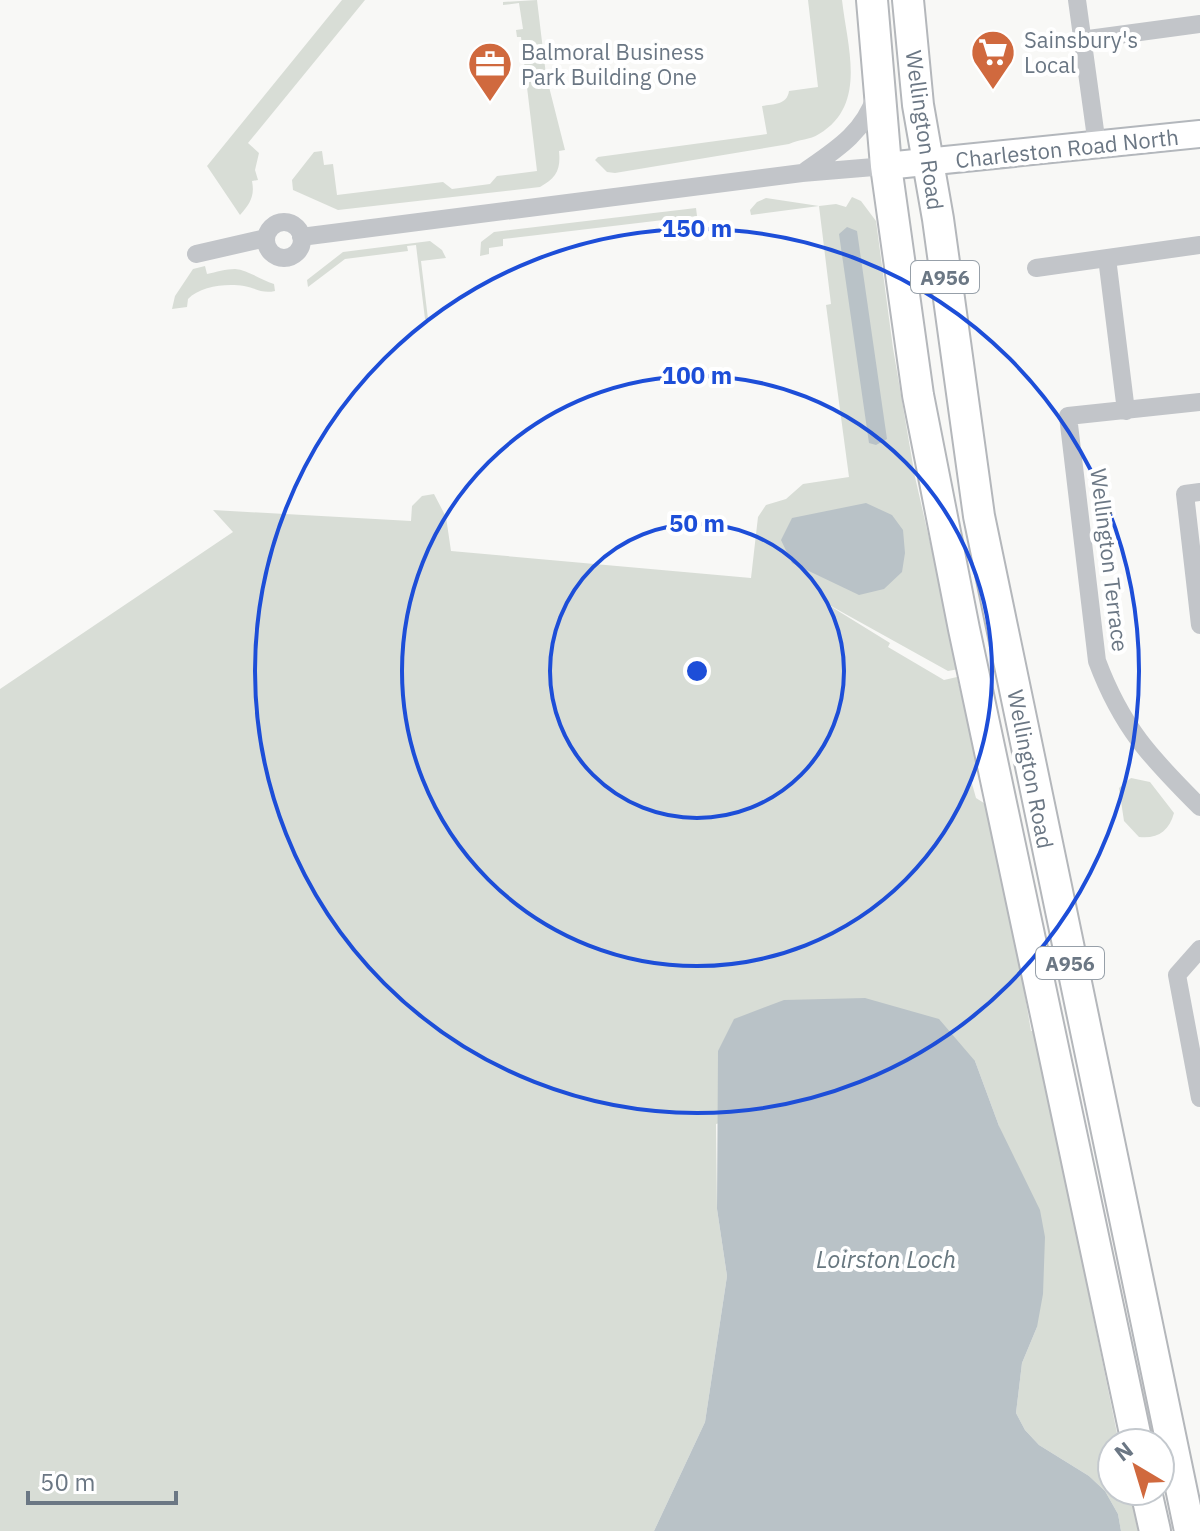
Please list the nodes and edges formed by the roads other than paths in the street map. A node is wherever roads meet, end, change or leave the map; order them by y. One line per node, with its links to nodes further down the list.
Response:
1 (872, 0): 6 (main road, Wellington Road / A956)
2 (908, 0): 9 (main road, Wellington Road / A956)
3 (1077, 0): 5 (street)
4 (1200, 24): 5 (street)
5 (1081, 40): 8 (street)
6 (879, 83): 10 (main road, Wellington Road / A956); 11 (street)
7 (1200, 134): 8 (street, Charleston Road North)
8 (1097, 145): 9 (street, Charleston Road North)
9 (927, 162): 10 (street, Charleston Road North); 28 (main road, Wellington Road / A956)
10 (886, 166): 11 (street); 25 (main road, Wellington Road / A956)
11 (802, 173): 12 (street)
12 (301, 237): 13 (street); 13 (street)
13 (266, 238): 15 (street)
14 (1200, 245): 16 (street)
15 (196, 254)
16 (1107, 258): 17 (street); 19 (street)
17 (1036, 268)
18 (1200, 402): 19 (street, Wellington Terrace)
19 (1126, 411): 22 (street, Wellington Terrace)
20 (1200, 492): 21 (street)
21 (1200, 625)
22 (1200, 807)
23 (1200, 949): 24 (street)
24 (1200, 1098)
25 (1134, 1427)
26 (1150, 1507): 27 (main road)
27 (1155, 1531)
28 (1190, 1531)

